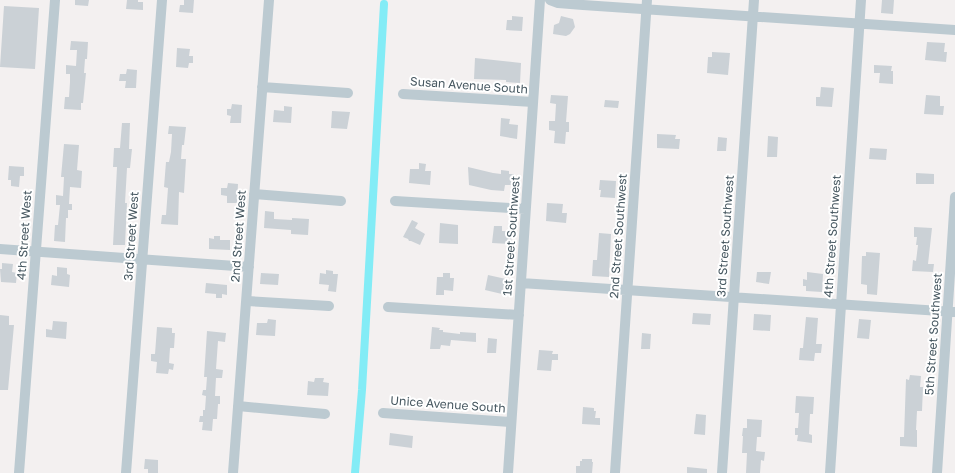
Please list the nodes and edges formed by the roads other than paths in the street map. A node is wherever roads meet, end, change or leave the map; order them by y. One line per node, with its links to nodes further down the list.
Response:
1 (55, 0): 22 (street, 4th Street West)
2 (162, 0): 23 (street, 3rd Street West)
3 (269, 0): 12 (street, 2nd Street West)
4 (540, 0): 15 (street, 1st Street Southwest)
5 (550, 0): 8 (street)
6 (754, 0): 9 (street, 3rd Street Southwest)
7 (861, 0): 10 (street, 4th Street Southwest)
8 (646, 5): 9 (street); 26 (street, 2nd Street Southwest)
9 (752, 16): 10 (street); 27 (street, 3rd Street Southwest)
10 (859, 23): 11 (street); 29 (street, 4th Street Southwest)
11 (955, 30)
12 (262, 87): 13 (street); 16 (street, 2nd Street West)
13 (348, 94)
14 (403, 94): 15 (street, Susan Avenue South)
15 (533, 102): 20 (street, 1st Street Southwest)
16 (254, 194): 18 (street); 24 (street, 2nd Street West)
17 (955, 197): 32 (street, 5th Street Southwest)
18 (341, 201)
19 (395, 201): 20 (street)
20 (525, 209): 25 (street, 1st Street Southwest)
21 (0, 249): 22 (street)
22 (35, 251): 23 (street); 38 (street, 4th Street West)
23 (142, 260): 24 (street); 39 (street, 3rd Street West)
24 (249, 267): 28 (street, 2nd Street West)
25 (521, 283): 26 (street); 33 (street, 1st Street Southwest)
26 (627, 290): 27 (street); 42 (street, 2nd Street Southwest)
27 (734, 297): 29 (street); 43 (street, 3rd Street Southwest)
28 (247, 301): 30 (street); 34 (street, 2nd Street West)
29 (840, 304): 32 (street); 44 (street, 4th Street Southwest)
30 (329, 306)
31 (388, 307): 33 (street)
32 (951, 312): 45 (street, 5th Street Southwest)
33 (519, 315): 37 (street, 1st Street Southwest)
34 (238, 406): 36 (street); 40 (street, 2nd Street West)
35 (383, 413): 37 (street, Unice Avenue South)
36 (325, 414)
37 (511, 422): 41 (street, 1st Street Southwest)
38 (19, 473)
39 (126, 473)
40 (233, 473)
41 (508, 473)
42 (615, 473)
43 (722, 473)
44 (830, 473)
45 (937, 473)

